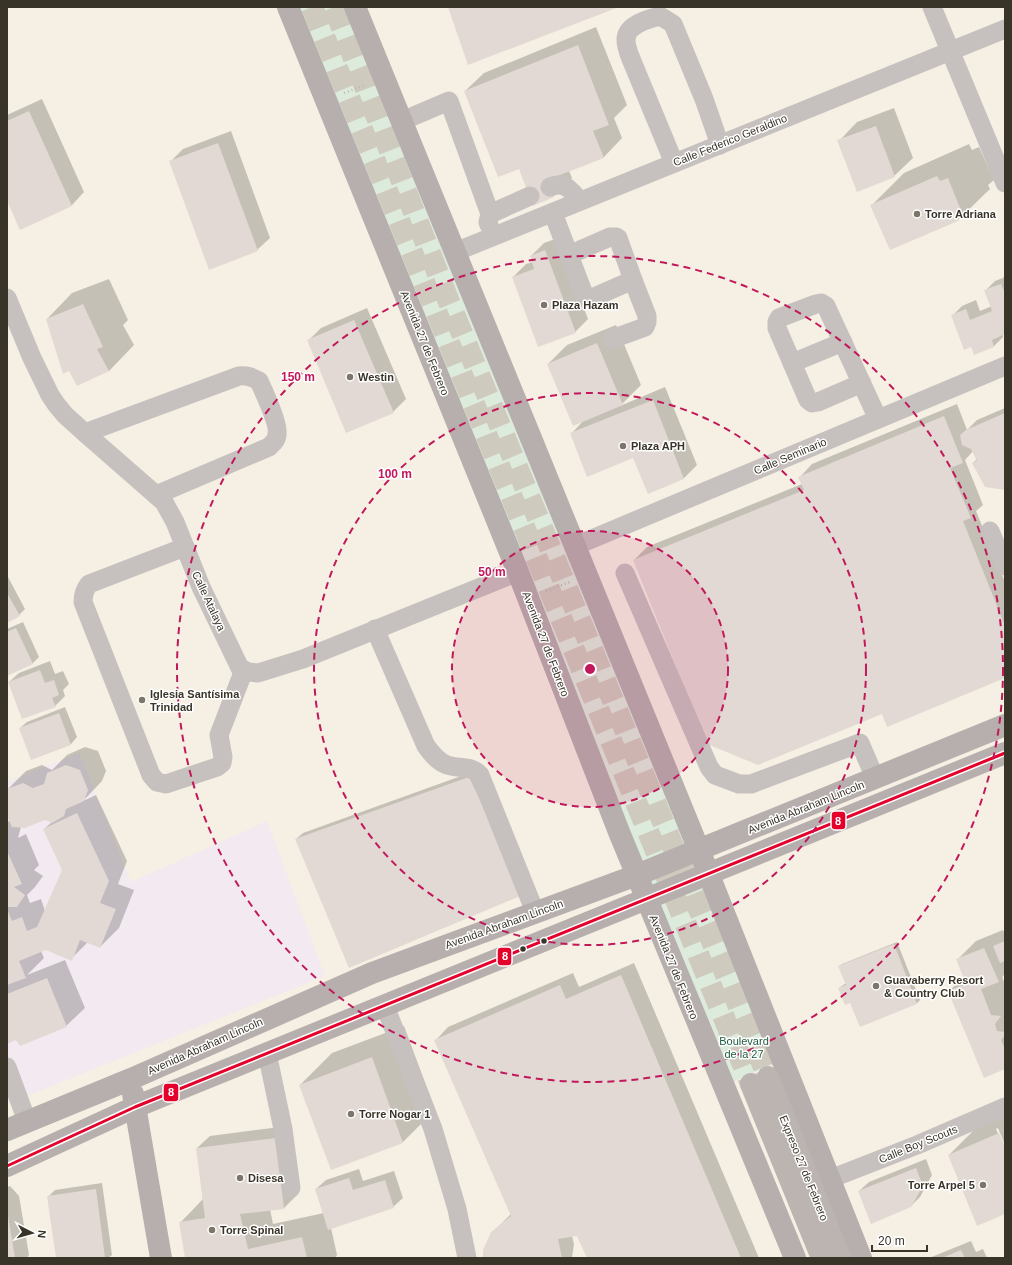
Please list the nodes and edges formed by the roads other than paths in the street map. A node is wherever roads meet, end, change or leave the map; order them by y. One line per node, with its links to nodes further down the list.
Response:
1 (288, 7): 32 (main road, Avenida 27 de Febrero)
2 (355, 7): 6 (main road)
3 (932, 7): 5 (street)
4 (1005, 29): 5 (street, Calle Federico Geraldino)
5 (950, 51): 7 (street, Calle Federico Geraldino); 9 (street)
6 (402, 121): 14 (street); 17 (main road)
7 (720, 145): 8 (street, Calle Federico Geraldino); 8 (street)
8 (674, 163): 12 (street, Calle Federico Geraldino)
9 (1005, 183)
10 (550, 187): 12 (street)
11 (530, 196): 14 (street)
12 (580, 202): 13 (street, Calle Federico Geraldino)
13 (553, 213): 15 (street, Calle Federico Geraldino); 18 (street)
14 (490, 214): 15 (street)
15 (494, 237): 17 (street, Calle Federico Geraldino)
16 (578, 251): 18 (street)
17 (455, 252): 29 (main road)
18 (633, 280): 20 (street)
19 (7, 298): 26 (street, Calle Atalaya)
20 (612, 339)
21 (843, 342): 22 (street); 22 (street); 24 (street)
22 (792, 363): 24 (street)
23 (1005, 366): 25 (street, Calle Seminario)
24 (862, 384): 25 (street)
25 (878, 419): 29 (street, Calle Seminario)
26 (84, 433): 27 (street, Calle Atalaya); 27 (street)
27 (156, 494): 30 (street, Calle Atalaya)
28 (990, 531): 31 (street)
29 (575, 546): 39 (main road)
30 (185, 547): 35 (street, Calle Atalaya); 35 (street)
31 (1005, 566)
32 (518, 572): 34 (street); 41 (main road, Avenida 27 de Febrero)
33 (625, 573): 38 (street)
34 (375, 629): 35 (street); 43 (street)
35 (244, 670)
36 (1005, 725): 38 (main road, Avenida Abraham Lincoln)
37 (1005, 753): 40 (main road)
38 (875, 778): 39 (main road, Avenida Abraham Lincoln)
39 (699, 850): 40 (main road); 41 (main road, Avenida Abraham Lincoln)
40 (708, 874): 42 (main road); 53 (main road)
41 (637, 875): 42 (main road, Avenida 27 de Febrero); 43 (main road, Avenida Abraham Lincoln)
42 (647, 900): 44 (main road); 57 (main road, Avenida 27 de Febrero)
43 (535, 912): 47 (main road, Avenida Abraham Lincoln)
44 (385, 1006): 45 (main road); 56 (street)
45 (267, 1053): 48 (main road); 54 (street)
46 (7, 1067): 50 (street)
47 (131, 1079): 48 (main road); 50 (main road, Avenida Abraham Lincoln)
48 (134, 1107): 52 (main road); 55 (main road)
49 (1005, 1107): 53 (street, Calle Boy Scouts)
50 (27, 1121): 51 (main road, Avenida Abraham Lincoln)
51 (7, 1130)
52 (7, 1166)
53 (830, 1179): 60 (main road)
54 (291, 1188)
55 (161, 1258)
56 (467, 1258)
57 (795, 1258)
58 (822, 1258): 59 (highway, Expreso 27 de Febrero)
59 (840, 1258)
60 (861, 1258)

